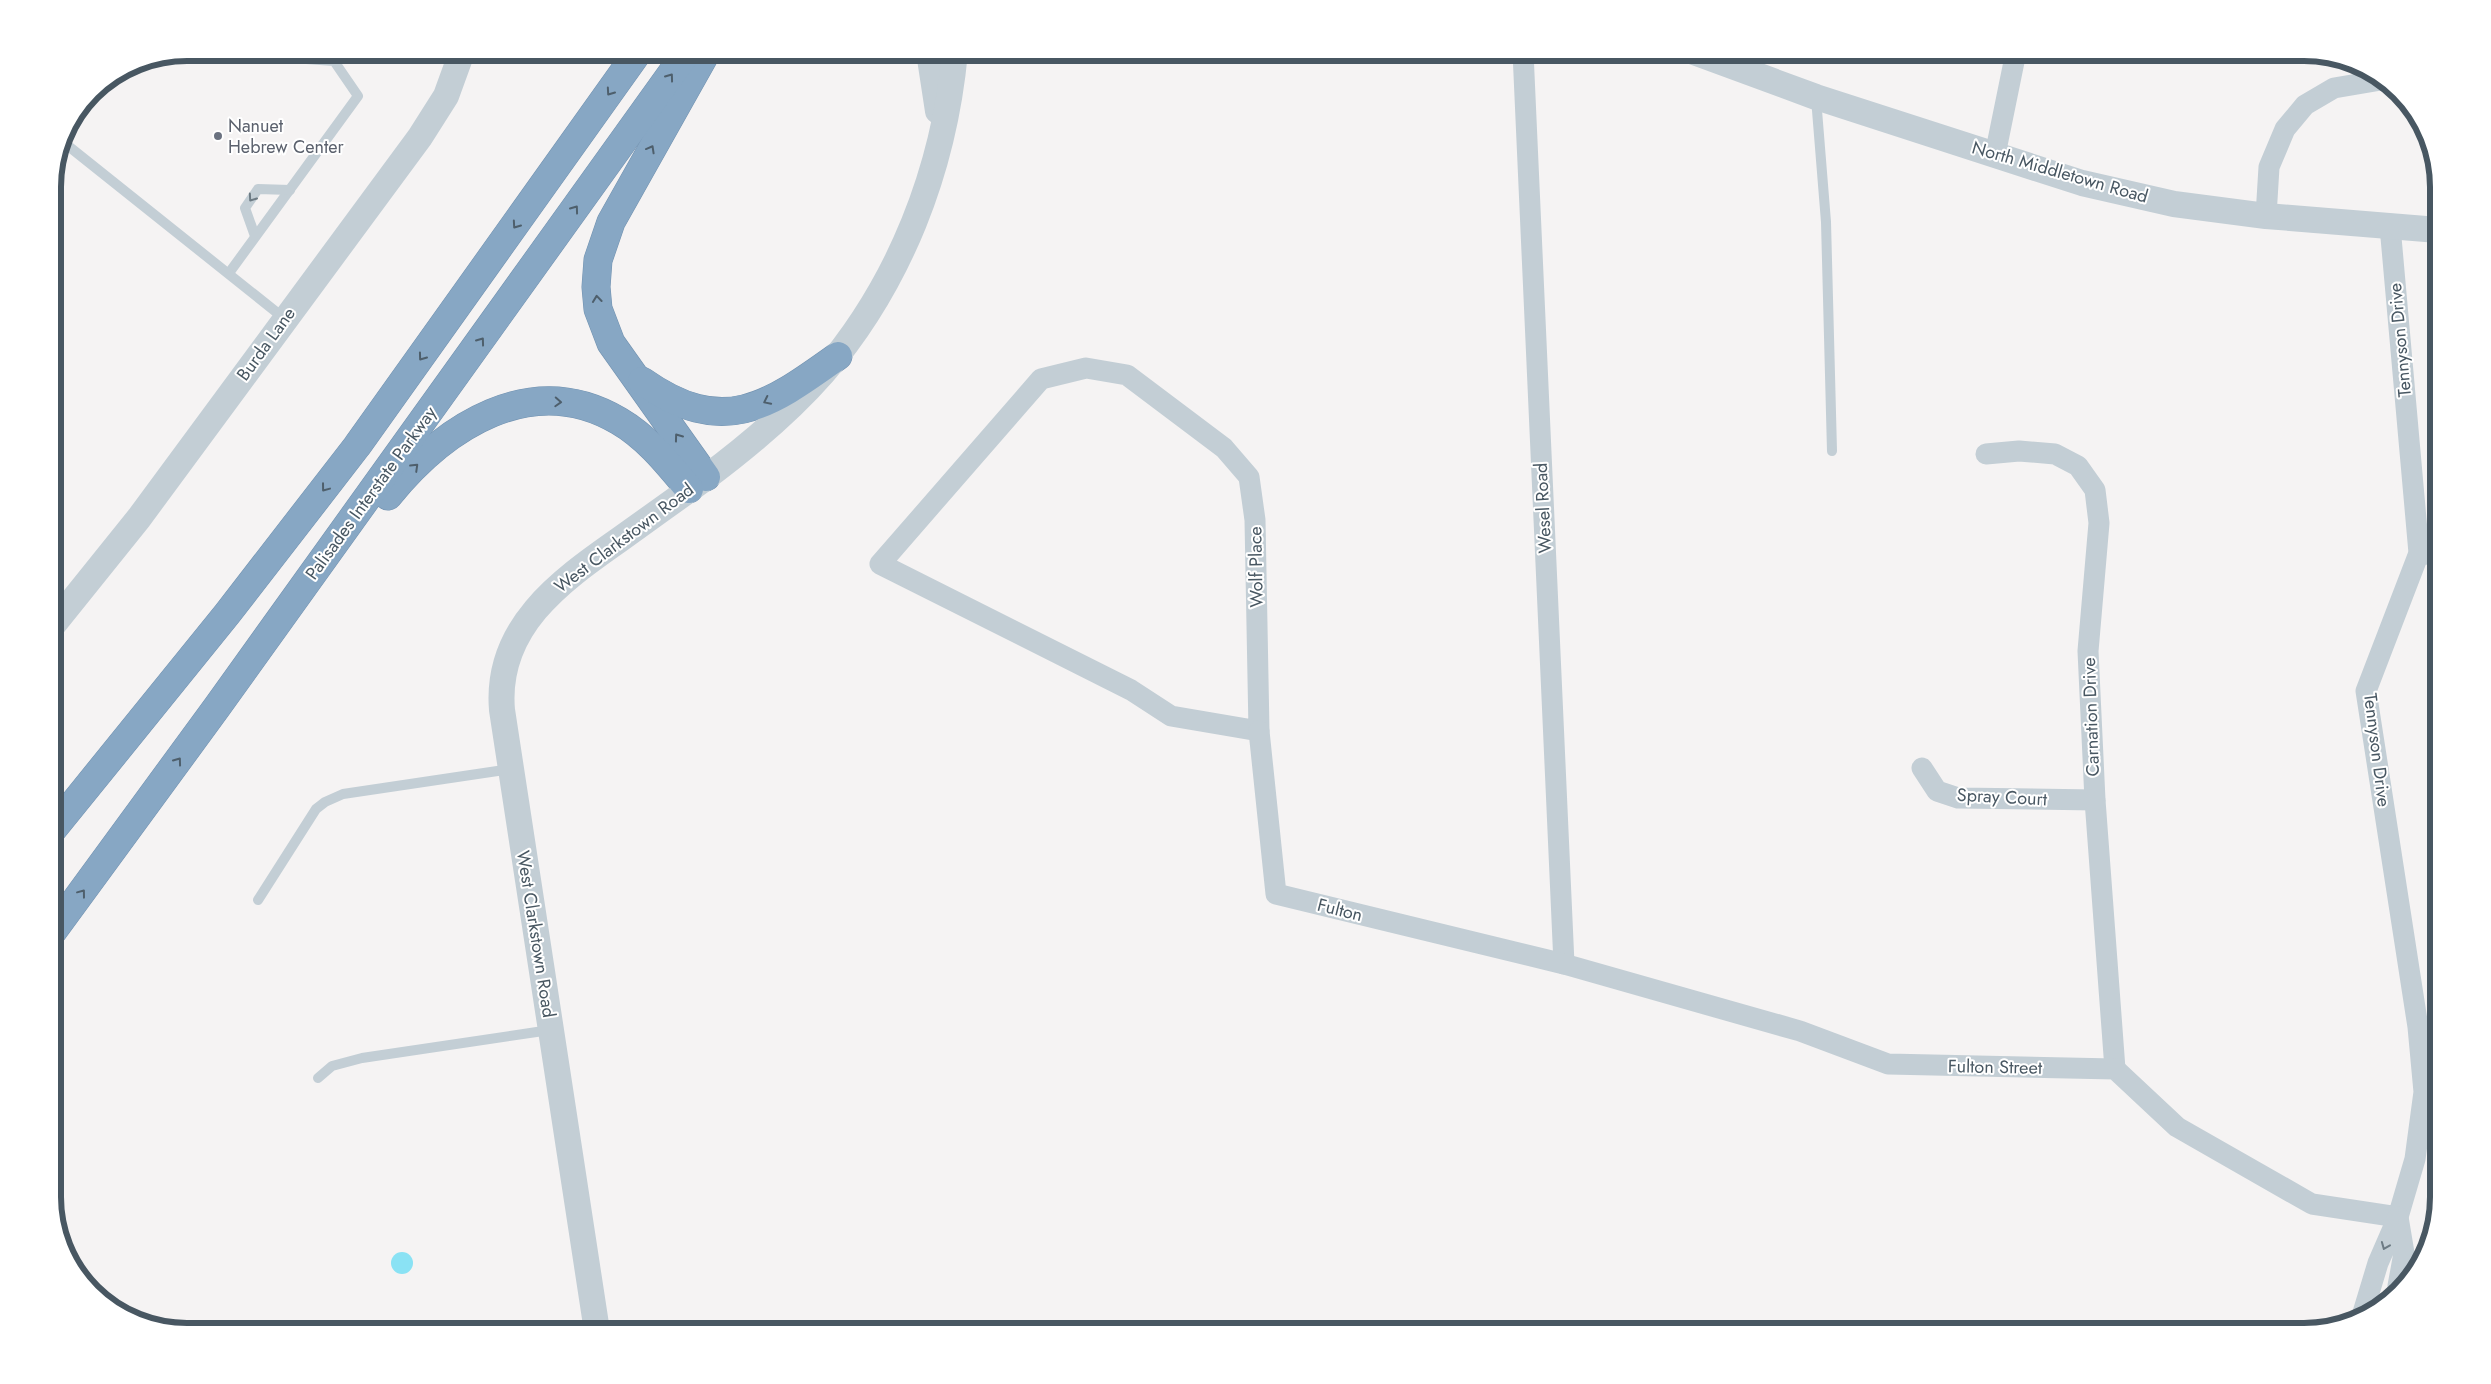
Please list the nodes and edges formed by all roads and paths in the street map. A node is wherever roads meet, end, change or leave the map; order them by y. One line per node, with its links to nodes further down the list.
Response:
1 (334, 61): 16 (lane)
2 (459, 61): 22 (street, Burda Lane)
3 (632, 61): 35 (highway, one-way to 35)
4 (682, 61): 30 (highway, Palisades Interstate Parkway, one-way to 4)
5 (701, 61): 24 (highway, one-way to 5)
6 (930, 61): 13 (street)
7 (954, 61): 13 (street, West Clarkstown Road)
8 (1523, 61): 38 (street, Wesel Road)
9 (1718, 61): 12 (street, North Middletown Road)
10 (2014, 61): 15 (street)
11 (2367, 78): 17 (street)
12 (1816, 97): 15 (street, North Middletown Road); 25 (lane)
13 (940, 141): 23 (street, West Clarkstown Road)
14 (69, 146): 21 (lane)
15 (1995, 155): 17 (street, North Middletown Road)
16 (290, 190): 20 (lane); 20 (lane, one-way to 20)
17 (2266, 216): 18 (street, North Middletown Road)
18 (2390, 226): 19 (street, North Middletown Road); 28 (street, Tennyson Drive)
19 (2429, 229)
20 (255, 236): 21 (lane)
21 (229, 272): 22 (lane)
22 (285, 319): 29 (street, Burda Lane)
23 (838, 356): 24 (highway, one-way to 24); 27 (street, West Clarkstown Road)
24 (623, 362): 27 (highway, one-way to 24)
25 (1832, 452)
26 (1986, 454): 34 (street, Carnation Drive)
27 (698, 483): 30 (highway, one-way to 27); 33 (street, West Clarkstown Road)
28 (2428, 554): 42 (street, Tennyson Drive)
29 (62, 614)
30 (218, 707): 37 (highway, Palisades Interstate Parkway, one-way to 30)
31 (1260, 731): 31 (street, Wolf Place); 38 (street, Fulton)
32 (1922, 768): 34 (street, Spray Court)
33 (511, 769): 36 (lane); 39 (street, West Clarkstown Road)
34 (2095, 800): 40 (street, Carnation Drive)
35 (62, 819)
36 (258, 900)
37 (62, 920)
38 (1564, 964): 40 (street, Fulton Street)
39 (551, 1030): 41 (lane); 45 (street, West Clarkstown Road)
40 (2115, 1069): 42 (street)
41 (318, 1078)
42 (2398, 1218): 43 (street, Tennyson Drive); 44 (street, Tennyson Drive, one-way to 44)
43 (2399, 1278)
44 (2365, 1307)
45 (596, 1323)

